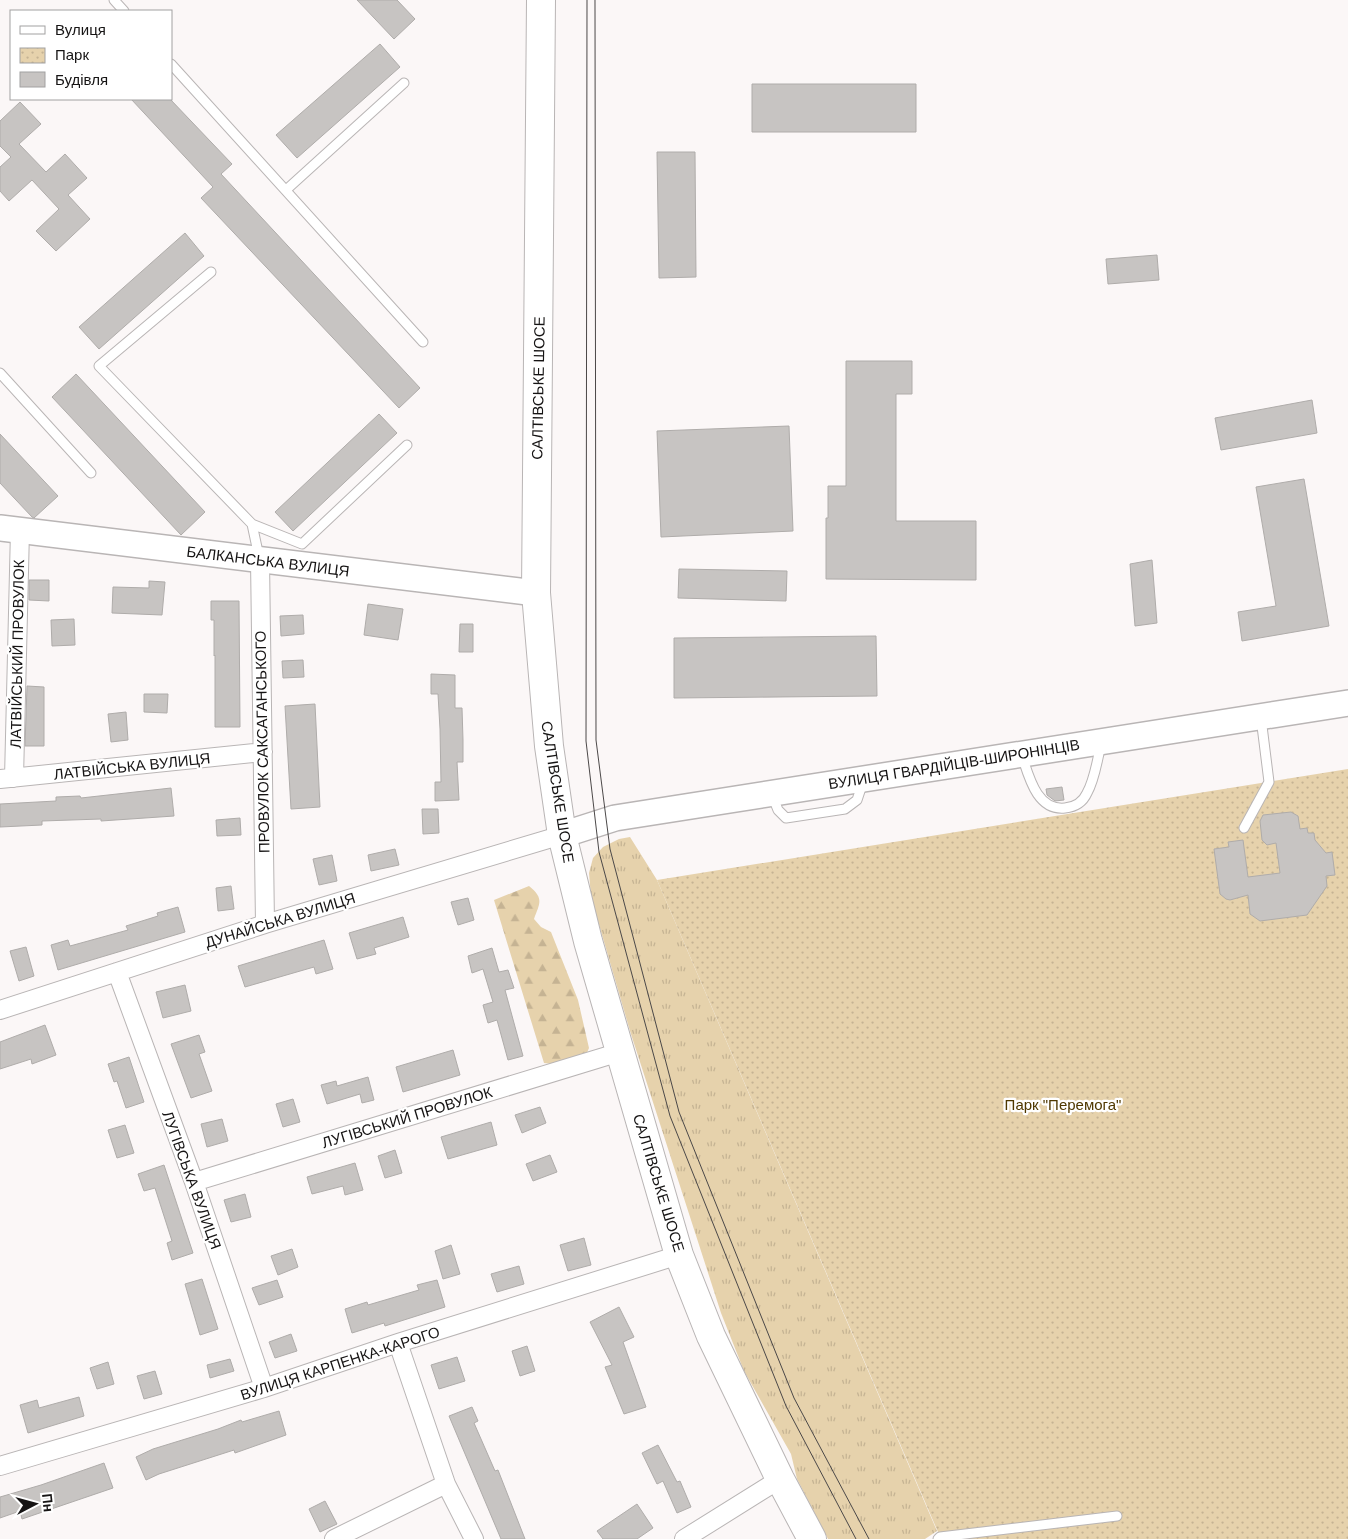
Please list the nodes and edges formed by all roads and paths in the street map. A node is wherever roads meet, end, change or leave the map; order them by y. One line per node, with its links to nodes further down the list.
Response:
1 (114, 0): 3 (lane)
2 (541, 0): 15 (main road, САЛТІВСЬКЕ ШОСЕ)
3 (123, 10)
4 (172, 65): 6 (lane)
5 (404, 84): 6 (lane)
6 (286, 190): 8 (lane)
7 (211, 272): 12 (lane)
8 (423, 342)
9 (0, 373): 11 (lane)
10 (406, 446): 12 (lane)
11 (91, 473)
12 (252, 524): 14 (lane)
13 (10, 529): 14 (main road, БАЛКАНСЬКА ВУЛИЦЯ); 21 (street, ЛАТВІЙСЬКИЙ ПРОВУЛОК)
14 (260, 560): 15 (main road, БАЛКАНСЬКА ВУЛИЦЯ); 19 (street, ПРОВУЛОК САКСАГАНСЬКОГО)
15 (536, 593): 23 (main road, САЛТІВСЬКЕ ШОСЕ)
16 (1348, 703): 17 (main road, ВУЛИЦЯ ГВАРДІЙЦІВ-ШИРОНІНЦІВ)
17 (1261, 716): 18 (main road, ВУЛИЦЯ ГВАРДІЙЦІВ-ШИРОНІНЦІВ); 22 (lane)
18 (1102, 741): 20 (main road, ВУЛИЦЯ ГВАРДІЙЦІВ-ШИРОНІНЦІВ); 20 (lane)
19 (263, 752): 21 (street, ЛАТВІЙСЬКА ВУЛИЦЯ); 24 (street, ПРОВУЛОК САКСАГАНСЬКОГО)
20 (1021, 754): 23 (main road, ВУЛИЦЯ ГВАРДІЙЦІВ-ШИРОНІНЦІВ)
21 (7, 779)
22 (1244, 828)
23 (562, 835): 24 (street, ДУНАЙСЬКА ВУЛИЦЯ); 27 (main road, САЛТІВСЬКЕ ШОСЕ)
24 (265, 924): 25 (street, ДУНАЙСЬКА ВУЛИЦЯ)
25 (117, 972): 26 (street, ДУНАЙСЬКА ВУЛИЦЯ); 28 (street, ЛУГІВСЬКА ВУЛИЦЯ)
26 (0, 1010)
27 (620, 1052): 28 (street, ЛУГІВСЬКИЙ ПРОВУЛОК); 29 (main road, САЛТІВСЬКЕ ШОСЕ)
28 (194, 1182): 31 (street, ЛУГІВСЬКА ВУЛИЦЯ)
29 (679, 1255): 30 (street, ВУЛИЦЯ КАРПЕНКА-КАРОГО); 33 (main road, САЛТІВСЬКЕ ШОСЕ)
30 (398, 1343): 31 (street, ВУЛИЦЯ КАРПЕНКА-КАРОГО); 34 (street)
31 (264, 1388): 32 (street, ВУЛИЦЯ КАРПЕНКА-КАРОГО)
32 (0, 1466)
33 (780, 1480): 38 (street); 39 (main road, САЛТІВСЬКЕ ШОСЕ)
34 (446, 1484): 36 (street); 37 (street)
35 (1117, 1516): 40 (lane)
36 (334, 1539)
37 (474, 1539)
38 (684, 1539)
39 (812, 1539)
40 (938, 1539)

